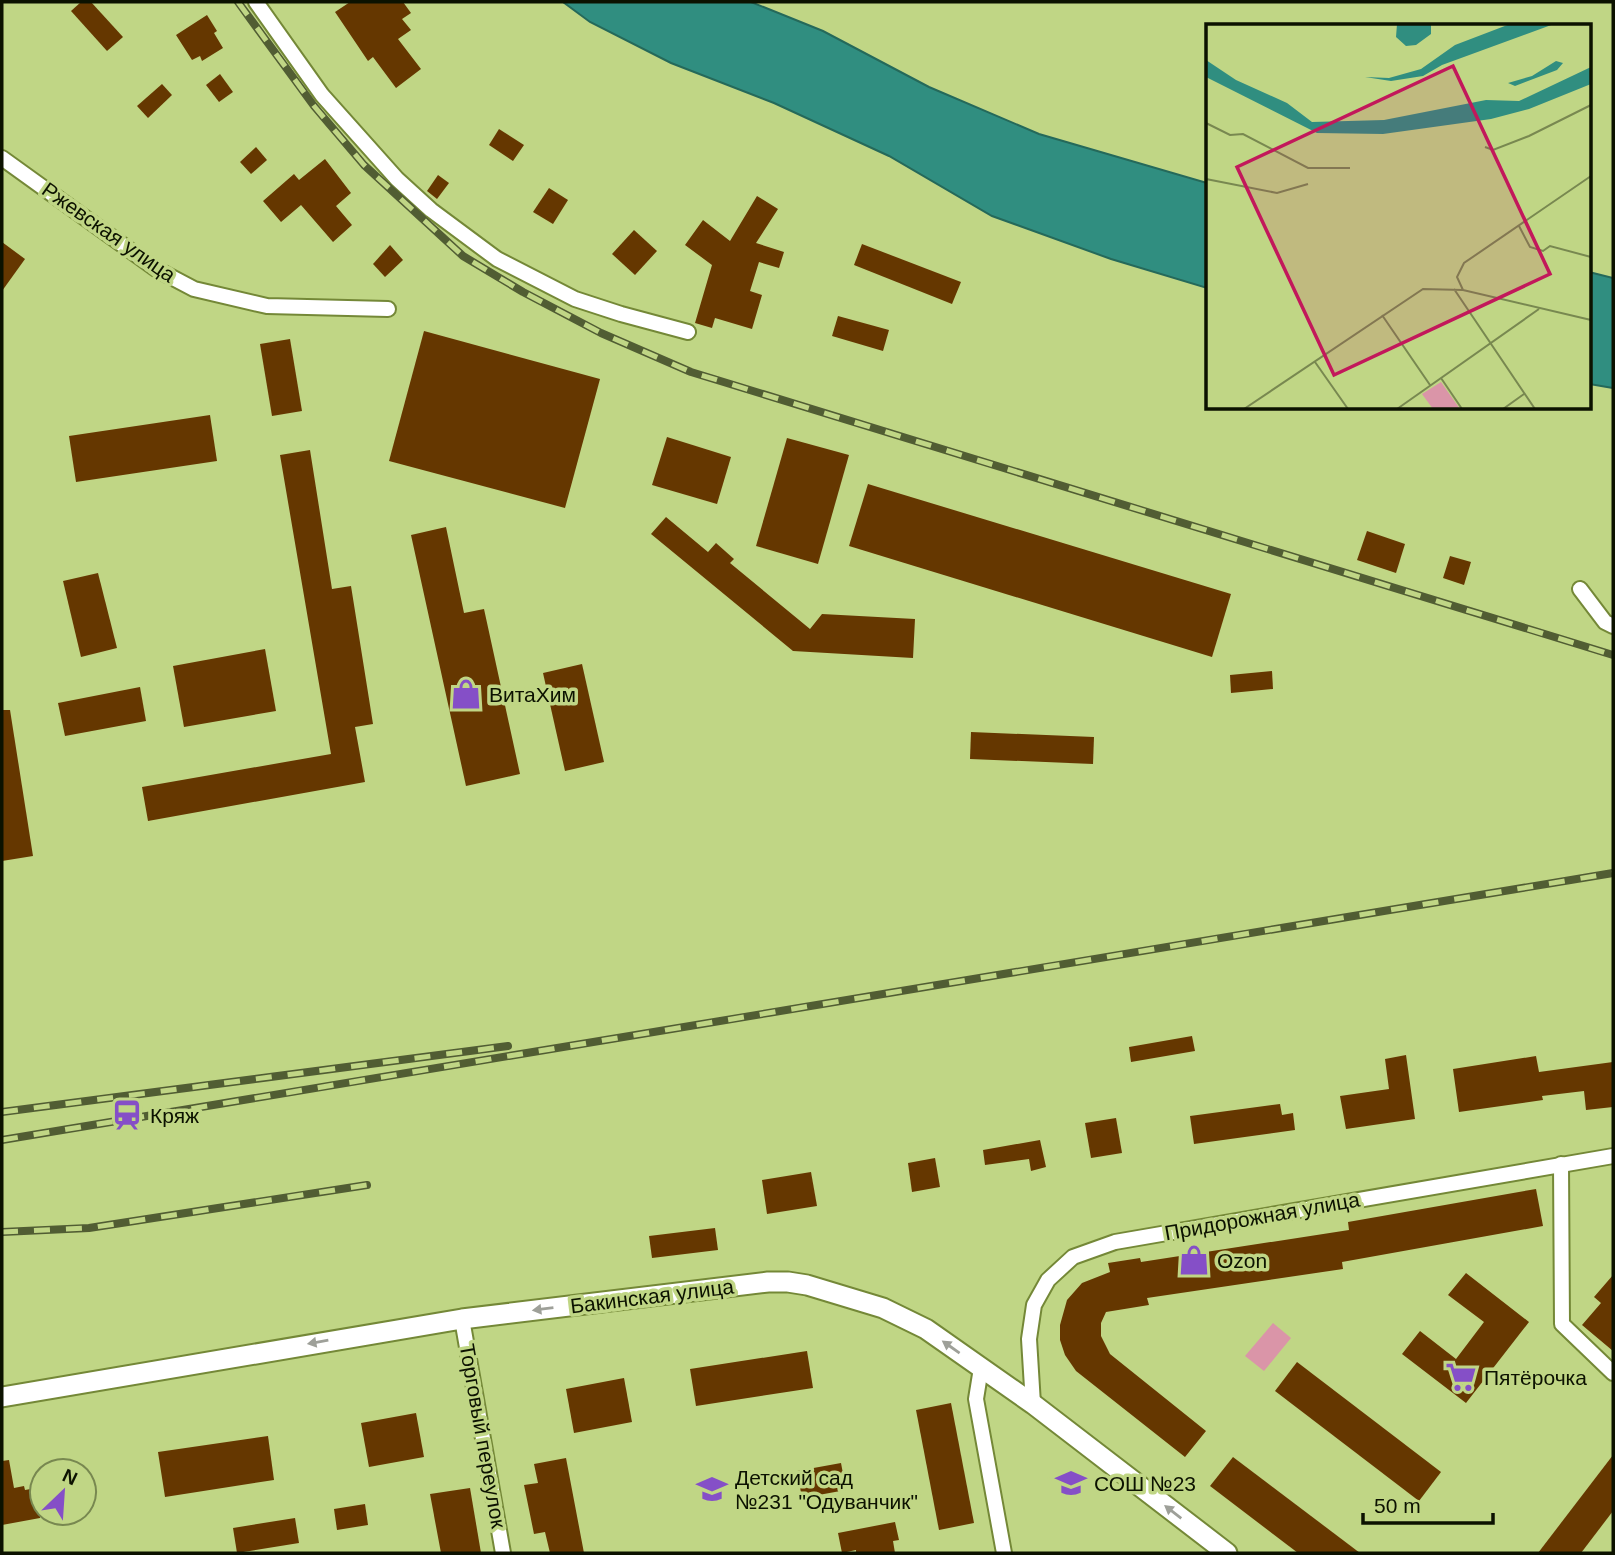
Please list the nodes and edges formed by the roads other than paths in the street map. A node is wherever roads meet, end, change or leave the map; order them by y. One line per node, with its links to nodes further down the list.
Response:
1 (256, 2): 4 (street)
2 (2, 158): 3 (street, Ржевская улица)
3 (388, 309)
4 (688, 332)
5 (1580, 589): 6 (street)
6 (1613, 626)
7 (1613, 1156): 8 (street, Придорожная улица)
8 (1560, 1164): 11 (street); 13 (street, Придорожная улица)
9 (462, 1319): 10 (main road, Бакинская улица, one-way to 9); 12 (main road, Бакинская улица, one-way to 12); 14 (street, Торговый переулок)
10 (981, 1368): 13 (main road, Бакинская улица); 15 (street)
11 (1613, 1373)
12 (2, 1397)
13 (1033, 1404): 16 (main road, Бакинская улица, one-way to 13)
14 (503, 1553)
15 (1004, 1553)
16 (1227, 1553)

